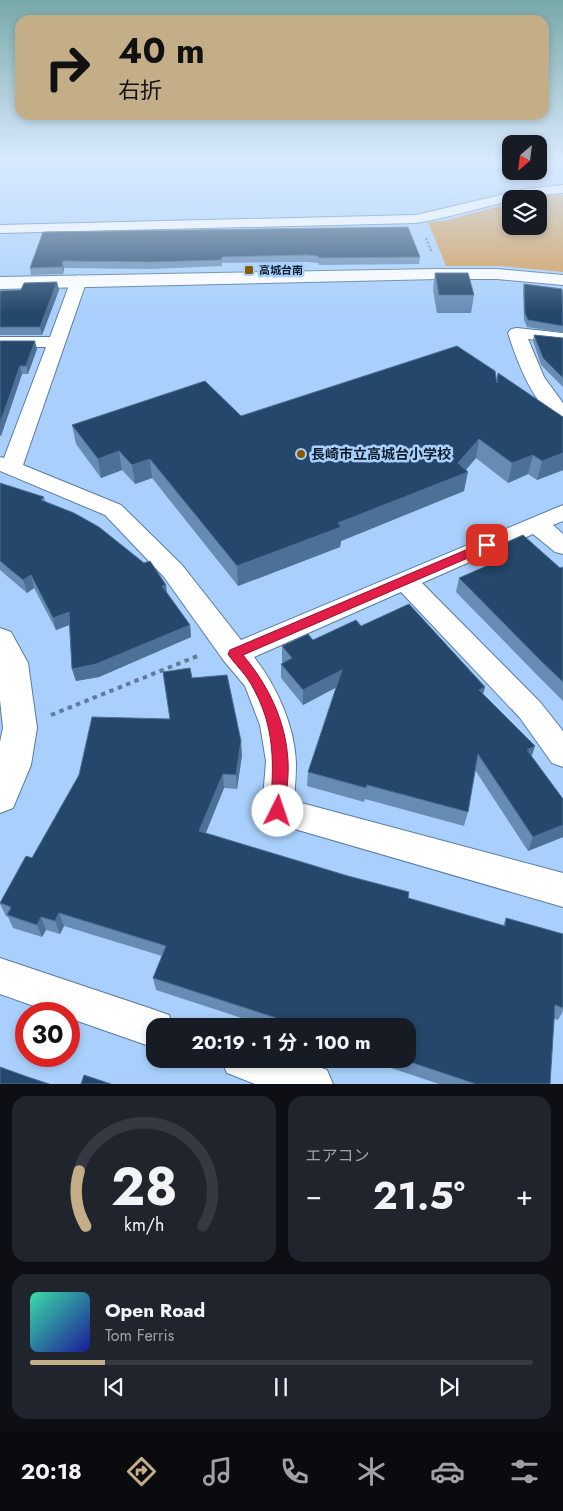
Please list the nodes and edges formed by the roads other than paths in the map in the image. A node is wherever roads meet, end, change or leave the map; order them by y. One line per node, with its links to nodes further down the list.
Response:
1 (458, 212): 2 (street)
2 (0, 229)
3 (79, 280): 4 (street); 5 (street); 8 (street)
4 (563, 280)
5 (0, 283)
6 (563, 338): 9 (street)
7 (0, 342): 8 (street)
8 (57, 342): 10 (street)
9 (563, 414)
10 (6, 465): 16 (street)
11 (563, 512): 12 (street)
12 (536, 524): 13 (street); 14 (street)
13 (563, 546)
14 (405, 580): 16 (street); 17 (street)
15 (0, 640): 18 (street)
16 (230, 649): 19 (street)
17 (563, 754)
18 (0, 797)
19 (563, 890)
20 (0, 976): 21 (street)
21 (146, 1026)
22 (267, 1068): 23 (street)
23 (313, 1084)

